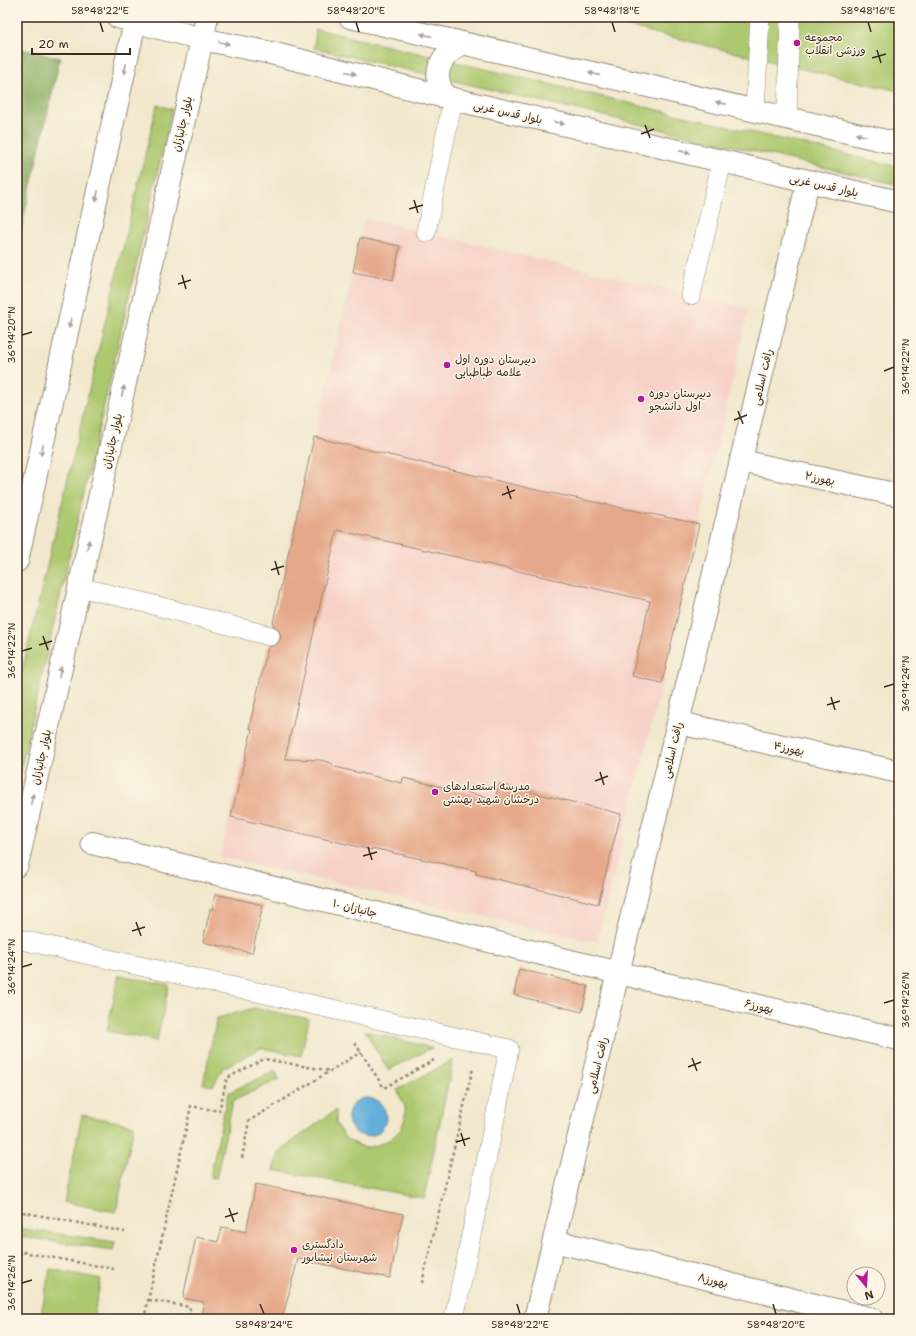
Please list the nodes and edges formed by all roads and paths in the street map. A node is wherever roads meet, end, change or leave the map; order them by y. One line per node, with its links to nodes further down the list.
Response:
1 (207, 17): 6 (main road, بلوار جانبازان)
2 (350, 17): 7 (main road, one-way to 2)
3 (760, 17): 9 (lane)
4 (790, 17): 10 (lane)
5 (130, 18): 6 (main road, بلوار قدس غربی); 19 (main road, one-way to 19)
6 (202, 38): 8 (main road, بلوار قدس غربی, one-way to 8); 21 (main road, بلوار جانبازان, one-way to 6)
7 (463, 44): 8 (main road); 9 (main road, one-way to 7)
8 (449, 98): 12 (main road, بلوار قدس غربی, one-way to 12); 15 (lane)
9 (755, 111): 10 (main road)
10 (787, 118): 11 (main road, one-way to 10)
11 (899, 144)
12 (722, 161): 13 (main road, بلوار قدس غربی); 16 (lane)
13 (808, 181): 14 (main road, بلوار قدس غربی); 17 (main road, رافت اسلامی)
14 (899, 202)
15 (426, 232)
16 (691, 295)
17 (741, 461): 18 (main road, بهورز۲); 23 (main road, رافت اسلامی)
18 (899, 495)
19 (22, 523): 20 (main road)
20 (17, 561)
21 (79, 587): 22 (lane); 26 (main road, بلوار جانبازان, one-way to 21)
22 (270, 636)
23 (678, 723): 24 (main road, بهورز۴); 28 (main road, رافت اسلامی)
24 (899, 772)
25 (92, 843): 28 (main road, جانبازان ۱۰)
26 (17, 864)
27 (17, 939): 29 (lane)
28 (619, 973): 30 (main road, بهورز۶); 37 (main road, رافت اسلامی)
29 (334, 1009): 31 (lane); 32 (path)
30 (899, 1039)
31 (474, 1041): 32 (path); 40 (path); 44 (lane)
32 (361, 1052): 33 (path)
33 (331, 1071): 34 (path); 41 (path)
34 (242, 1158)
35 (17, 1211): 36 (path)
36 (125, 1232)
37 (554, 1241): 45 (main road, رافت اسلامی); 46 (main road, بهورز۸)
38 (17, 1251): 39 (path)
39 (114, 1269)
40 (422, 1283)
41 (148, 1300): 42 (path); 43 (path)
42 (144, 1319)
43 (188, 1319)
44 (454, 1319)
45 (535, 1319)
46 (872, 1319)

